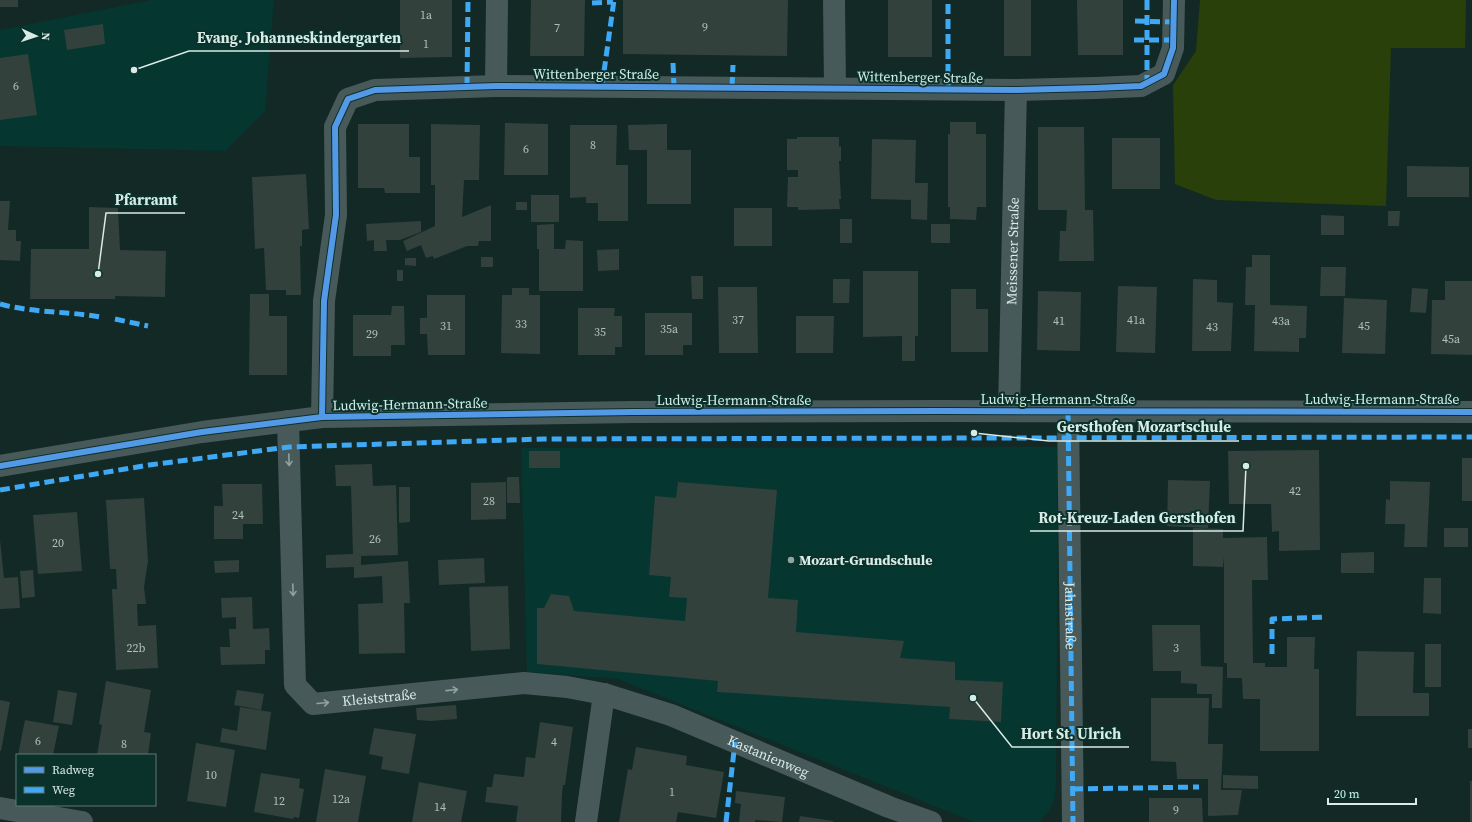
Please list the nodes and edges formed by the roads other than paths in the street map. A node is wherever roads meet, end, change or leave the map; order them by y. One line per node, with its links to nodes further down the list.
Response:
1 (497, 0): 4 (street)
2 (834, 0): 5 (street)
3 (1174, 0): 6 (street, Wittenberger Straße)
4 (496, 86): 5 (street, Wittenberger Straße); 10 (street, Wittenberger Straße)
5 (835, 88): 6 (street, Wittenberger Straße)
6 (1016, 90): 7 (street, Meissener Straße)
7 (1009, 411): 8 (street, Ludwig-Hermann-Straße); 10 (street, Ludwig-Hermann-Straße)
8 (1068, 411): 9 (street, Ludwig-Hermann-Straße); 19 (street, Jahnstraße)
9 (1472, 412)
10 (322, 417): 11 (street, Ludwig-Hermann-Straße)
11 (288, 421): 12 (street, Ludwig-Hermann-Straße); 13 (street, Kleiststraße, one-way to 13)
12 (0, 466)
13 (604, 694): 15 (street, Kastanienweg); 17 (street)
14 (0, 808): 16 (street)
15 (887, 814): 18 (street, Kastanienweg)
16 (82, 822)
17 (586, 822)
18 (931, 822)
19 (1073, 822)

